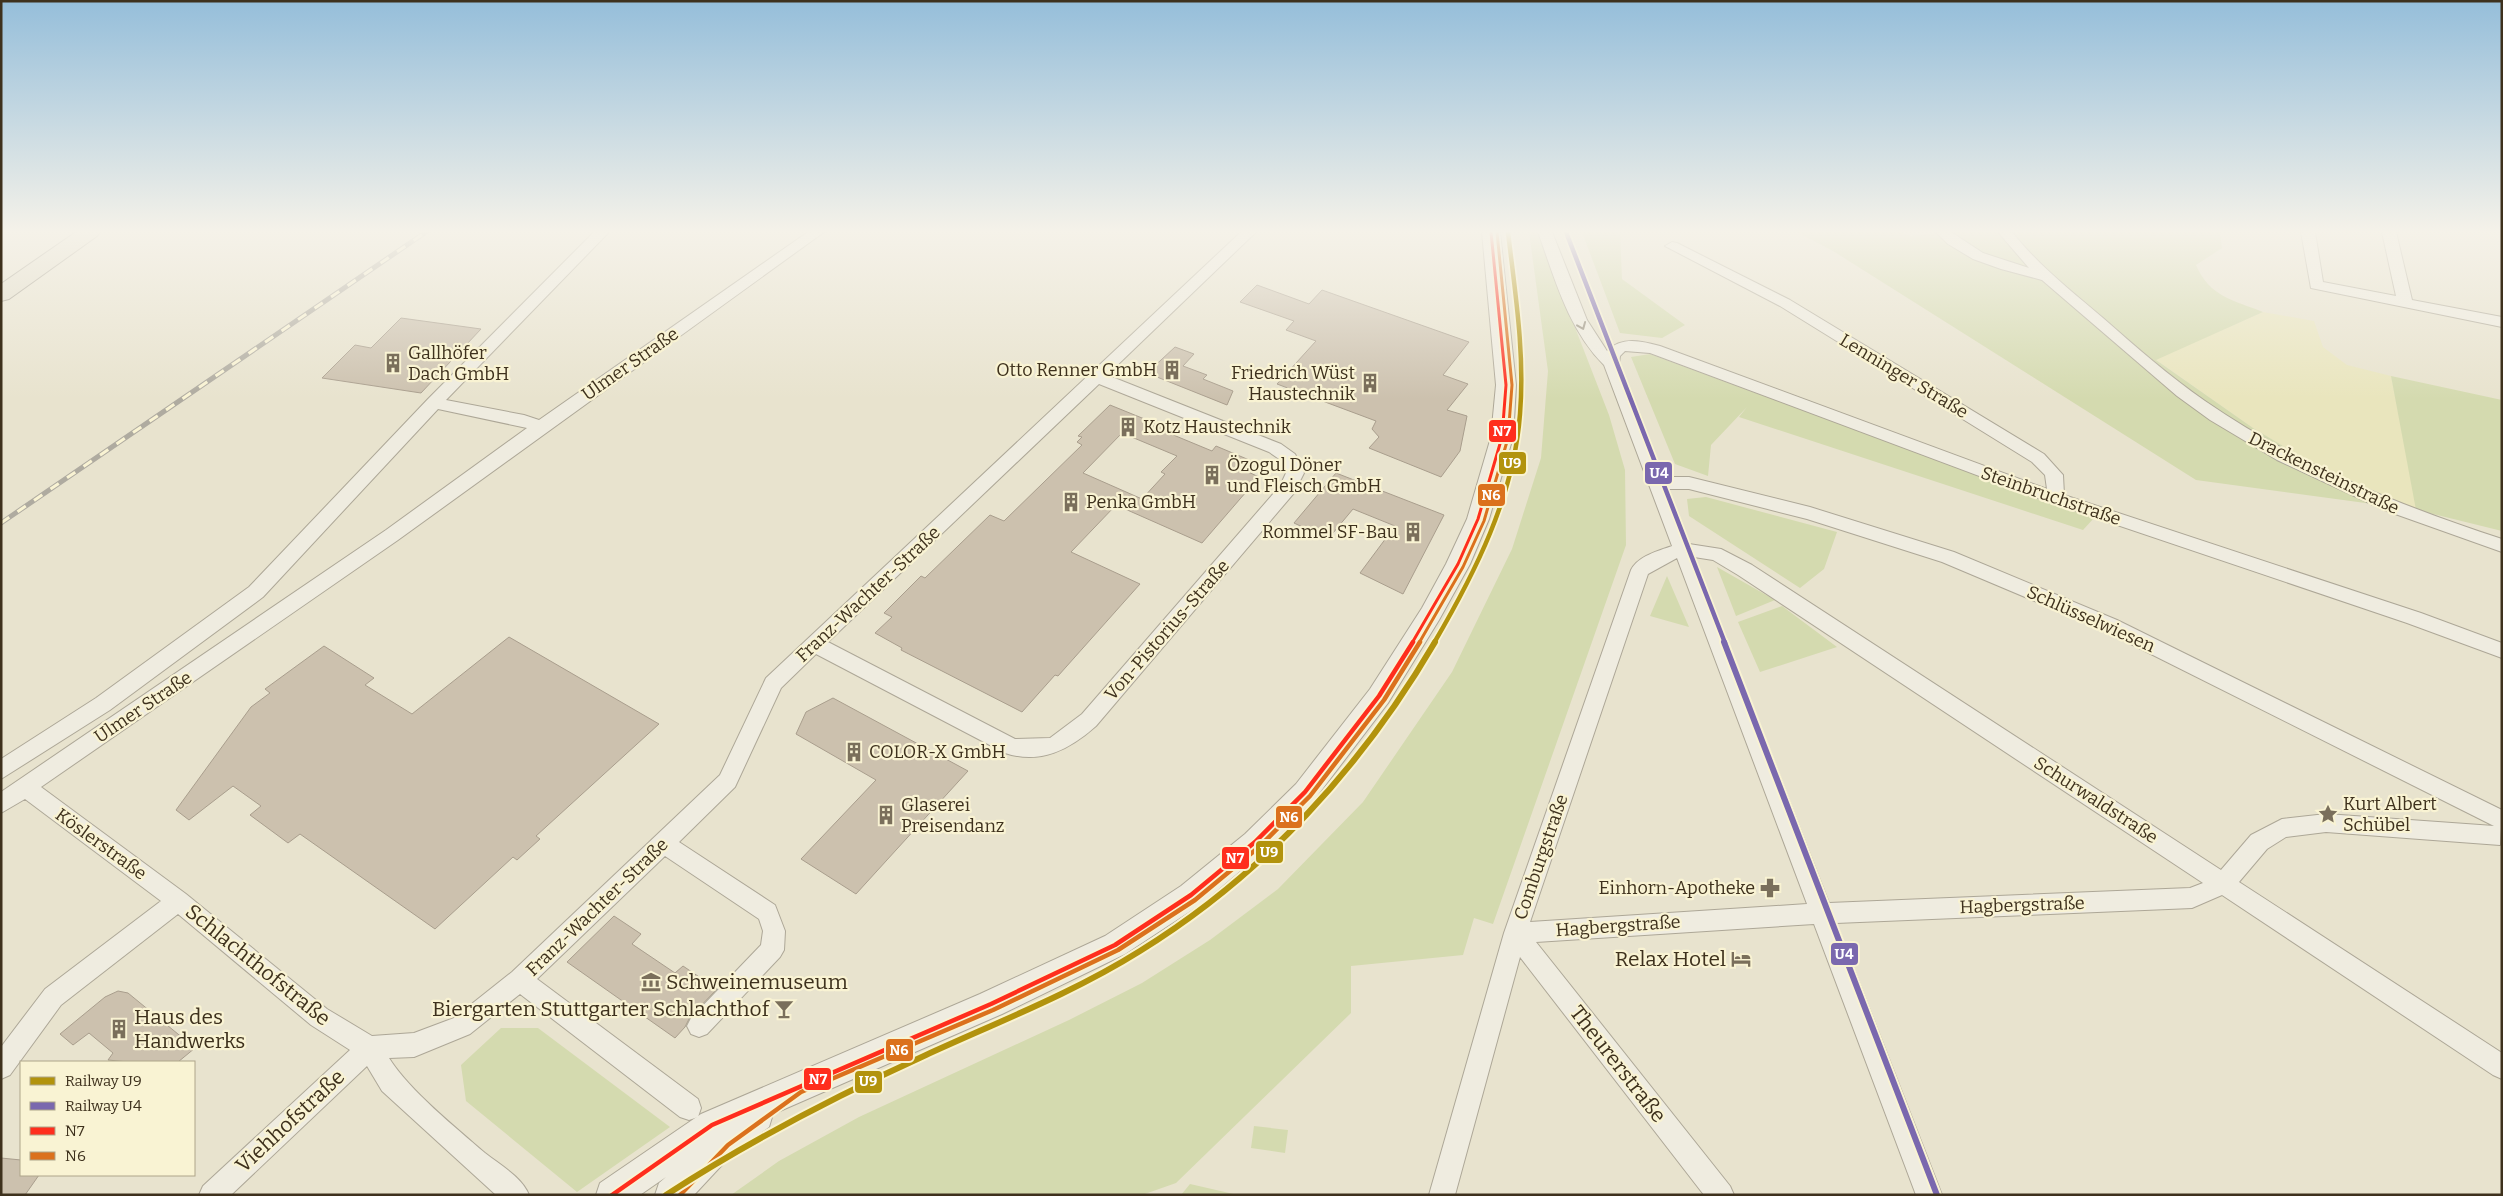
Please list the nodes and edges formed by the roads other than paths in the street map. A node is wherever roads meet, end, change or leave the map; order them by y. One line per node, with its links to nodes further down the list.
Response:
1 (547, 288): 14 (street, Ulmer Straße)
2 (738, 288): 15 (street, Ulmer Straße)
3 (1189, 288): 13 (street, Franz-Wachter-Straße)
4 (1496, 288): 39 (street)
5 (1567, 288): 12 (street, one-way to 12)
6 (1755, 288): 17 (street, Lenninger Straße)
7 (2061, 288): 18 (street, Drackensteinstraße)
8 (2331, 288): 10 (street)
9 (2402, 288): 10 (street)
10 (2405, 302): 11 (street)
11 (2502, 322)
12 (1611, 363): 16 (street); 17 (street, Steinbruchstraße)
13 (1097, 376): 22 (street, Franz-Wachter-Straße); 22 (street, Von-Pistorius-Straße)
14 (434, 403): 15 (street); 20 (street, Ulmer Straße)
15 (540, 427): 21 (street, Ulmer Straße)
16 (1658, 483): 19 (street); 27 (street, Schlüsselwiesen)
17 (2055, 498): 23 (street, Steinbruchstraße)
18 (2502, 546)
19 (1684, 551): 30 (street, Schurwaldstraße); 32 (street); 33 (street, Comburgstraße)
20 (256, 592): 21 (street); 24 (street, Ulmer Straße)
21 (284, 610): 25 (street, Ulmer Straße)
22 (815, 644): 29 (street, Franz-Wachter-Straße)
23 (2502, 651)
24 (1, 770)
25 (25, 787): 26 (street, Ulmer Straße); 31 (street, Köslerstraße)
26 (1, 804)
27 (2502, 820)
28 (2502, 834): 30 (street, Hagbergstraße)
29 (663, 843): 34 (street, Franz-Wachter-Straße); 35 (street)
30 (2223, 884): 32 (street, Hagbergstraße); 38 (street, Schurwaldstraße)
31 (178, 901): 36 (street, Schlachthofstraße); 37 (street, Schlachthofstraße)
32 (1820, 914): 33 (street, Hagbergstraße); 47 (street)
33 (1515, 933): 45 (street, Comburgstraße); 46 (street, Theurerstraße)
34 (520, 980): 36 (street); 40 (street)
35 (698, 1026)
36 (368, 1048): 41 (street, Viehhofstraße); 42 (street, Schlachthofstraße)
37 (1, 1067)
38 (2502, 1067)
39 (798, 1087): 43 (street); 44 (street)
40 (688, 1108)
41 (212, 1195)
42 (516, 1195)
43 (612, 1195)
44 (671, 1195)
45 (1442, 1195)
46 (1721, 1195)
47 (1929, 1195)

